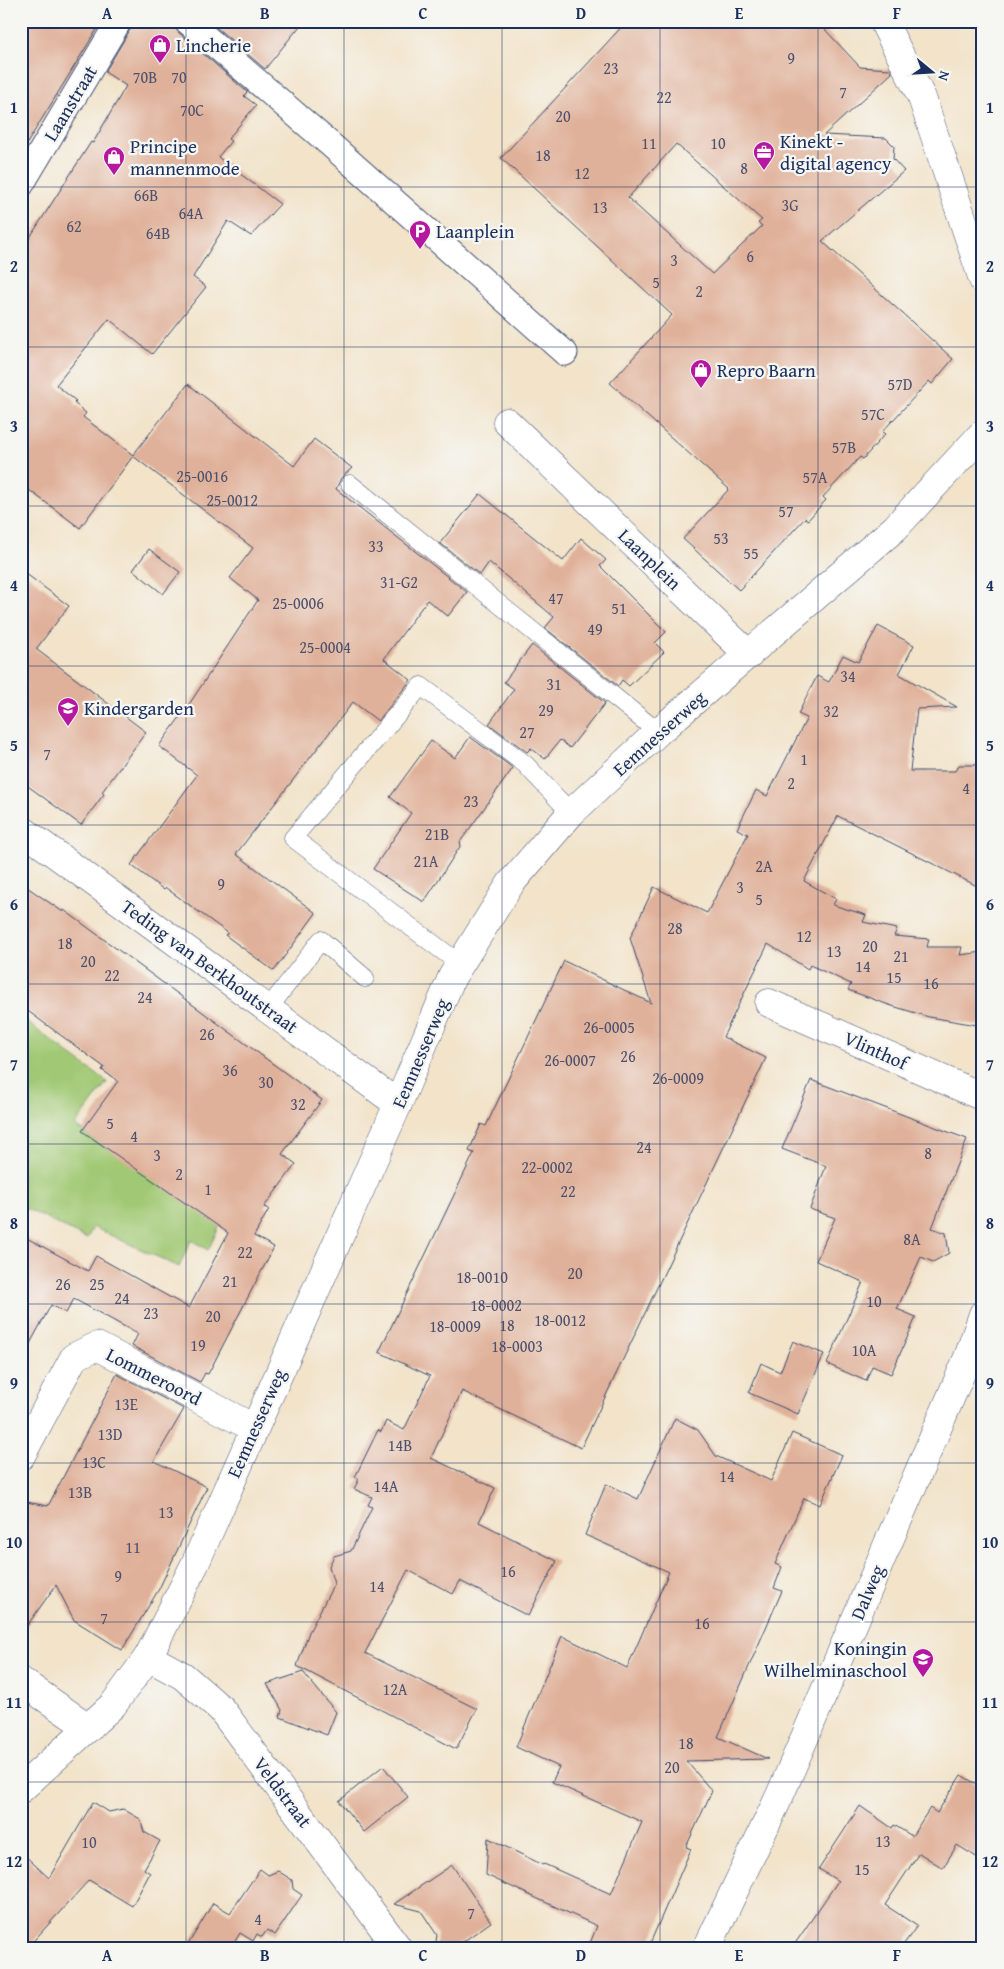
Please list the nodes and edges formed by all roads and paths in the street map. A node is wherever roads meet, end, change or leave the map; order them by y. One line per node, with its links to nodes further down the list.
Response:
1 (119, 21): 4 (street, Laanstraat)
2 (187, 21): 6 (street)
3 (883, 21): 5 (street)
4 (21, 185)
5 (983, 280)
6 (565, 353)
7 (507, 422): 10 (street, Laanplein)
8 (983, 433): 10 (street, Eemnesserweg)
9 (350, 484): 11 (lane)
10 (749, 655): 11 (street, Eemnesserweg)
11 (658, 732): 12 (street, Eemnesserweg)
12 (571, 813): 14 (street, Eemnesserweg); 14 (lane)
13 (21, 829): 17 (street, Teding van Berkhoutstraat)
14 (460, 964): 19 (street, Eemnesserweg)
15 (365, 978): 17 (lane)
16 (769, 1003): 18 (street, Vlinthof)
17 (268, 1009): 19 (street, Teding van Berkhoutstraat)
18 (983, 1096)
19 (398, 1104): 22 (street, Eemnesserweg)
20 (983, 1314): 21 (street, Dalweg)
21 (976, 1362): 29 (street, Dalweg)
22 (254, 1428): 23 (street, Lommeroord); 24 (street, Eemnesserweg)
23 (21, 1456)
24 (148, 1657): 26 (street, Eemnesserweg); 28 (street, Veldstraat)
25 (21, 1681): 26 (street)
26 (89, 1728): 27 (street, Eemnesserweg)
27 (21, 1789)
28 (398, 1948)
29 (707, 1948)

